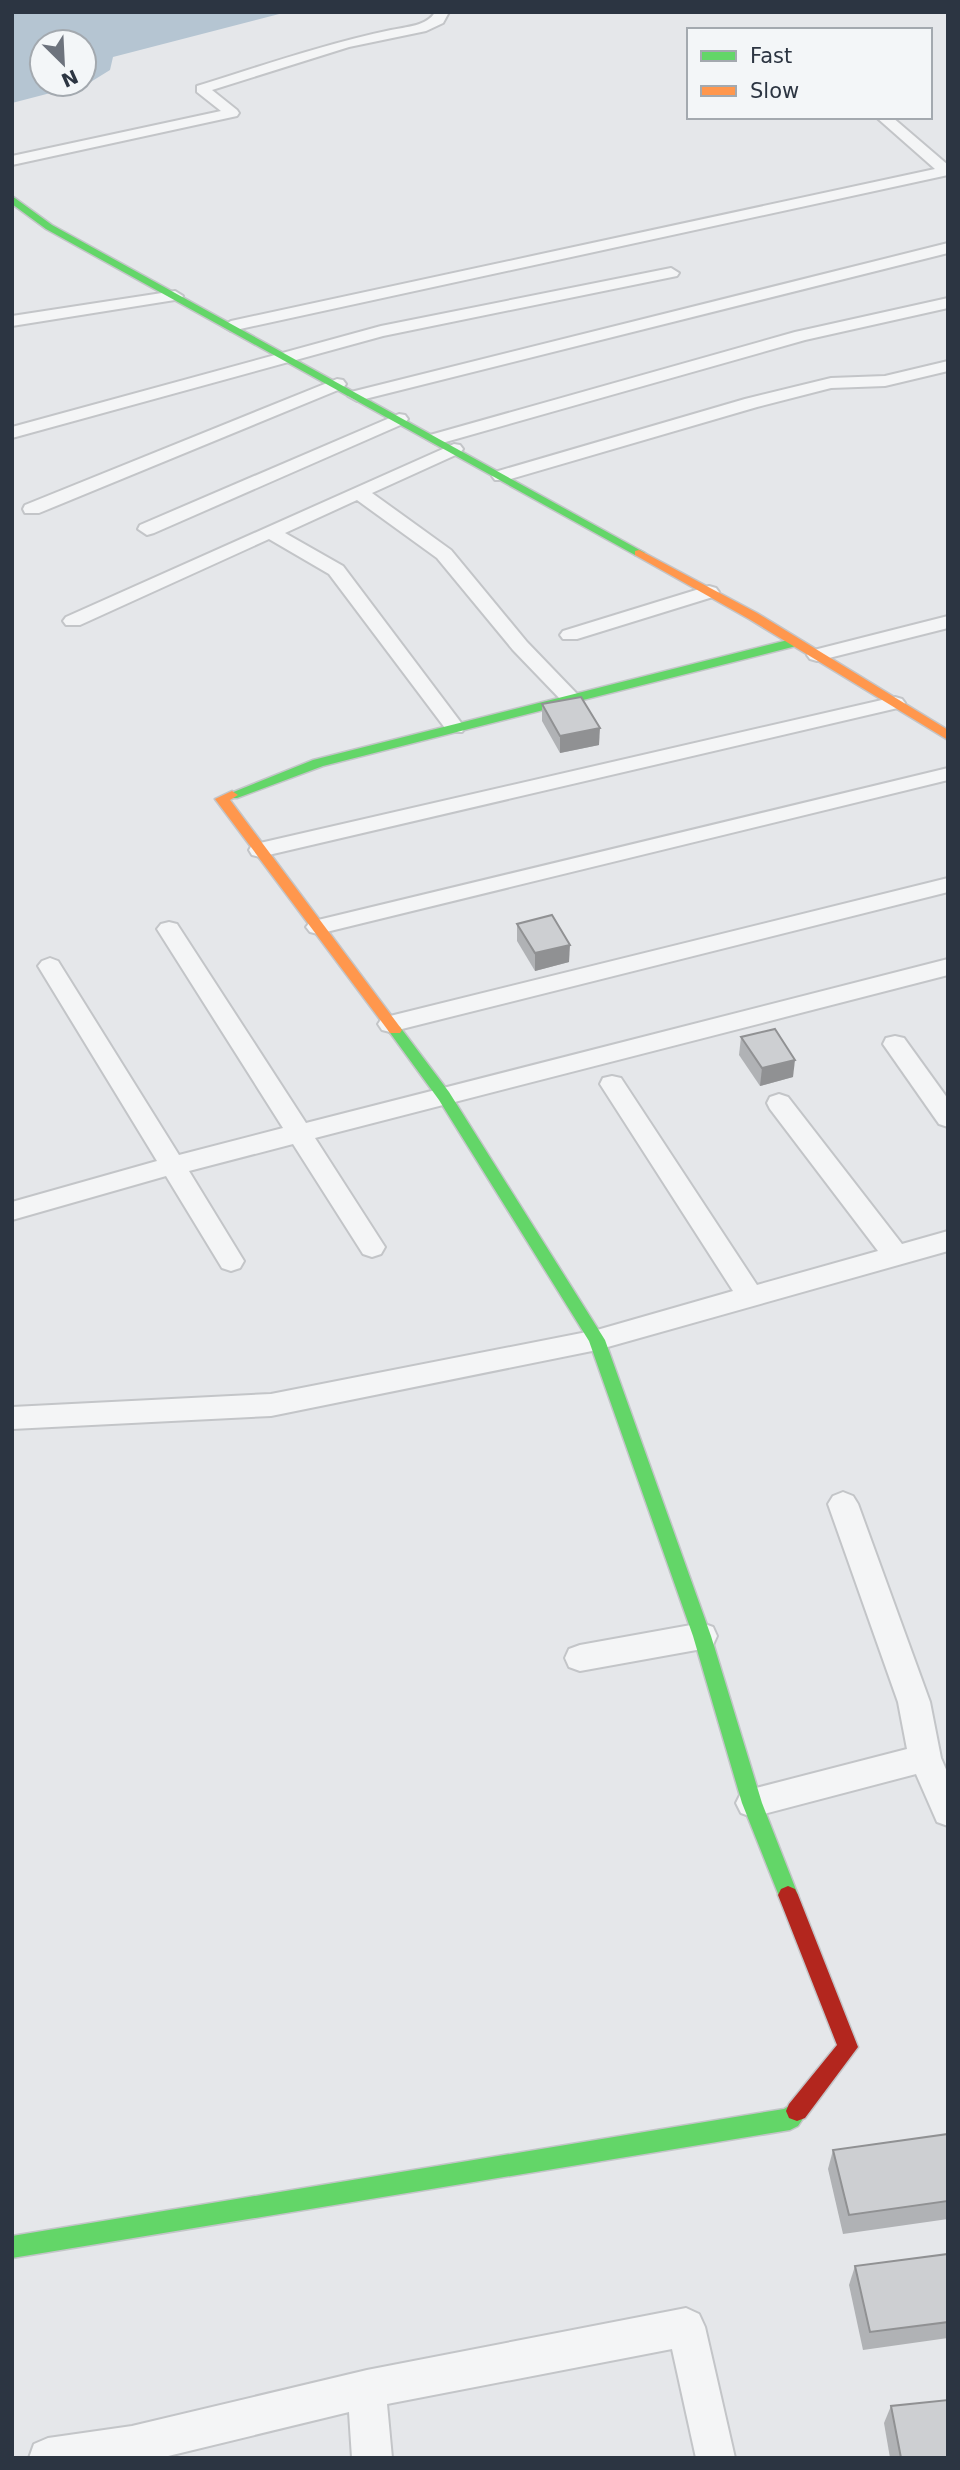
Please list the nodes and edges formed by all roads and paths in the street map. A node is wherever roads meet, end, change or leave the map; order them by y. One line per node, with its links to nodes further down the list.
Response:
1 (442, 12): 3 (street)
2 (885, 119): 10 (street)
3 (12, 161)
4 (12, 200): 7 (street)
5 (948, 248): 14 (street)
6 (671, 273): 11 (street)
7 (175, 296): 9 (street); 10 (street)
8 (948, 303): 17 (street)
9 (12, 321)
10 (230, 326): 11 (street)
11 (289, 358): 13 (street); 16 (street)
12 (948, 366): 19 (street)
13 (337, 384): 14 (street); 21 (street)
14 (358, 396): 15 (street)
15 (399, 419): 17 (street); 22 (street)
16 (12, 433)
17 (436, 439): 18 (street)
18 (454, 449): 19 (street); 20 (street)
19 (501, 476): 24 (street)
20 (359, 492): 23 (street); 30 (street)
21 (32, 509)
22 (147, 529)
23 (270, 532): 25 (street); 32 (street)
24 (709, 592): 27 (street); 28 (street)
25 (73, 621)
26 (948, 622): 29 (street)
27 (570, 635)
28 (796, 642): 29 (street); 30 (street)
29 (817, 655): 31 (street)
30 (571, 699): 32 (street)
31 (895, 703): 33 (street); 35 (street)
32 (455, 728): 35 (street)
33 (948, 736)
34 (948, 774): 37 (street)
35 (260, 850): 37 (street)
36 (948, 885): 41 (street)
37 (318, 927): 41 (street)
38 (169, 929): 47 (street)
39 (50, 967): 48 (street)
40 (948, 967): 44 (street)
41 (390, 1024): 44 (street)
42 (895, 1044): 46 (street)
43 (612, 1084): 54 (street)
44 (444, 1096): 47 (street); 55 (street)
45 (779, 1103): 52 (street)
46 (948, 1118)
47 (299, 1133): 48 (street); 51 (street)
48 (171, 1166): 49 (street); 53 (street)
49 (12, 1211)
50 (948, 1241): 52 (street)
51 (372, 1247)
52 (897, 1256): 54 (street)
53 (231, 1261)
54 (751, 1297): 55 (street)
55 (597, 1340): 56 (street); 58 (street)
56 (12, 1418)
57 (843, 1504): 60 (street)
58 (702, 1636): 59 (street); 61 (street)
59 (580, 1658)
60 (925, 1758): 61 (street); 62 (street)
61 (752, 1803): 63 (street)
62 (948, 1812)
63 (12, 2247)
64 (367, 2389): 65 (street); 67 (street); 68 (street)
65 (132, 2451): 66 (street)
66 (48, 2458)
67 (372, 2458)
68 (716, 2458)

